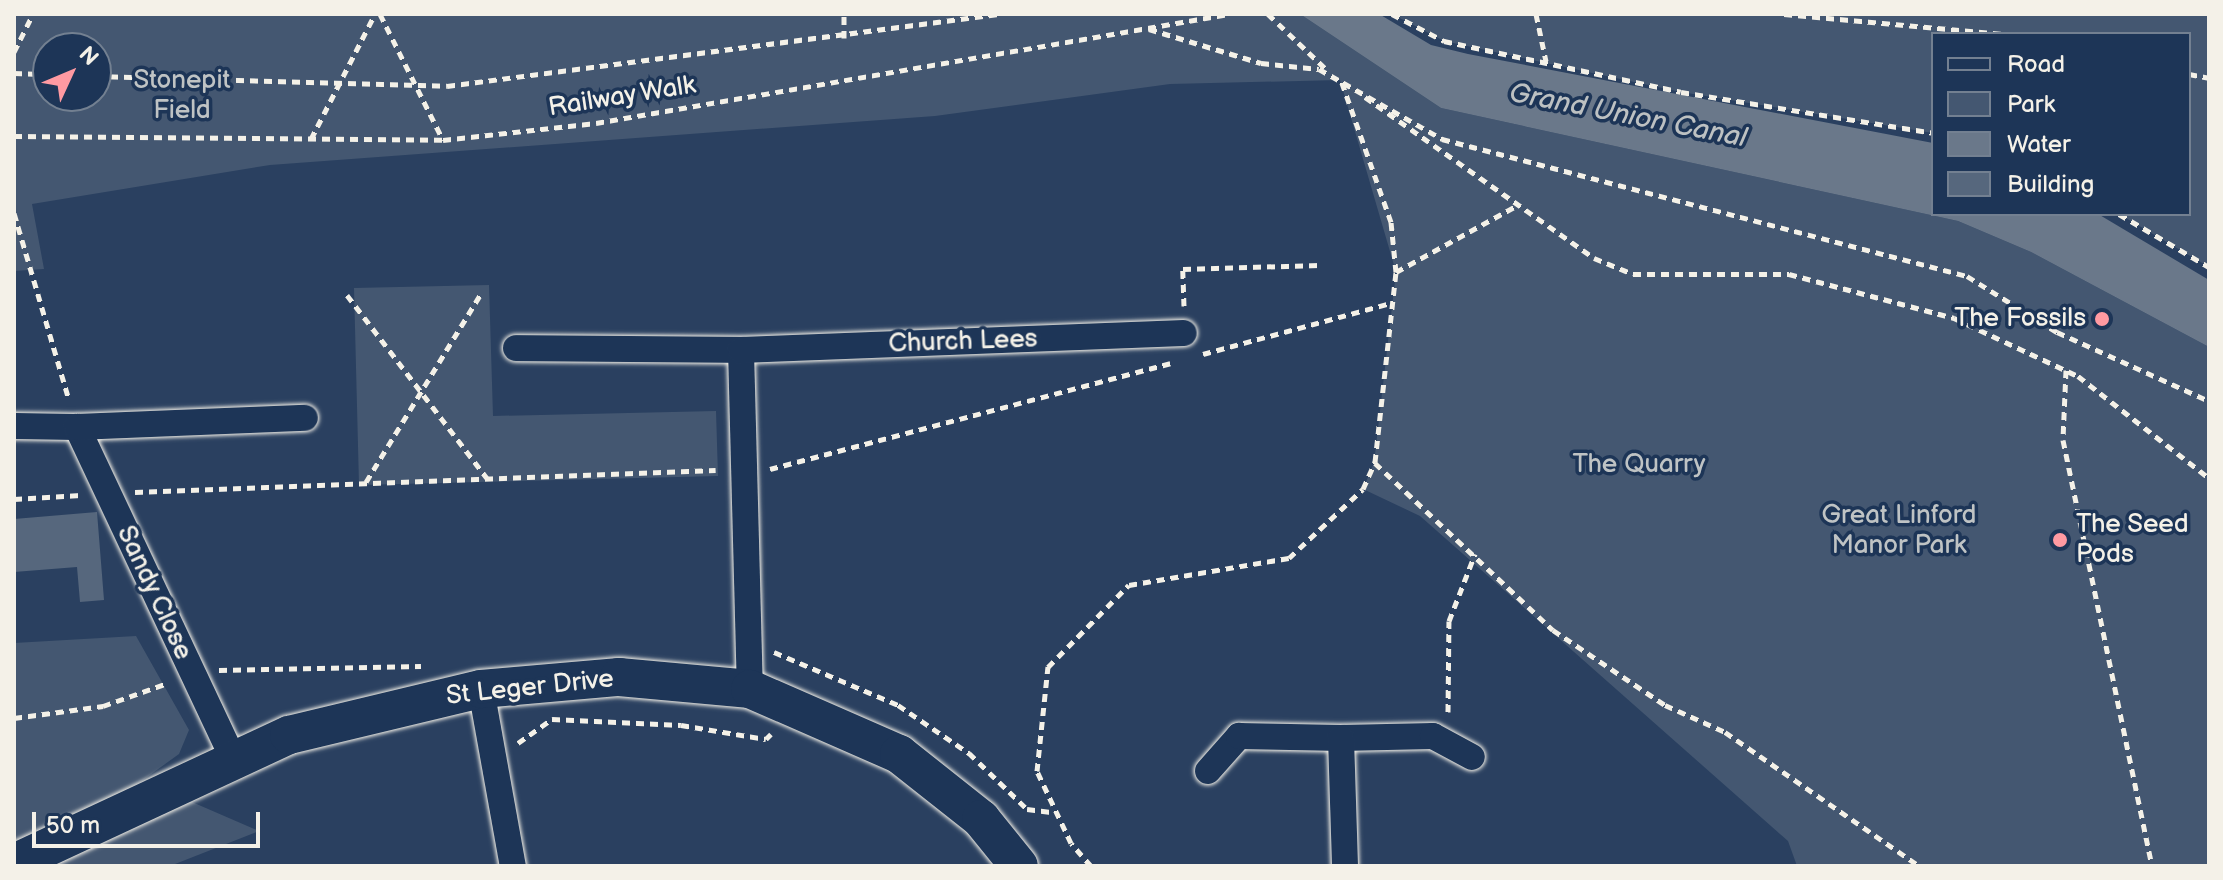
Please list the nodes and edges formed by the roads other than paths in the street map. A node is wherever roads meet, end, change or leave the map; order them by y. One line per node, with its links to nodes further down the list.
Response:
1 (1184, 346): 3 (street, Church Lees)
2 (516, 348): 3 (street, Church Lees)
3 (741, 350): 8 (street)
4 (305, 418): 6 (street)
5 (14, 426): 6 (street)
6 (77, 427): 11 (street, Sandy Close)
7 (481, 689): 8 (street, St Leger Drive); 11 (street, St Leger Drive); 14 (street)
8 (768, 695): 15 (street, St Leger Drive)
9 (1341, 738): 10 (street); 12 (street); 16 (street)
10 (1472, 757)
11 (233, 759): 13 (street, St Leger Drive)
12 (1208, 771)
13 (14, 863)
14 (513, 866)
15 (1019, 866)
16 (1345, 866)

